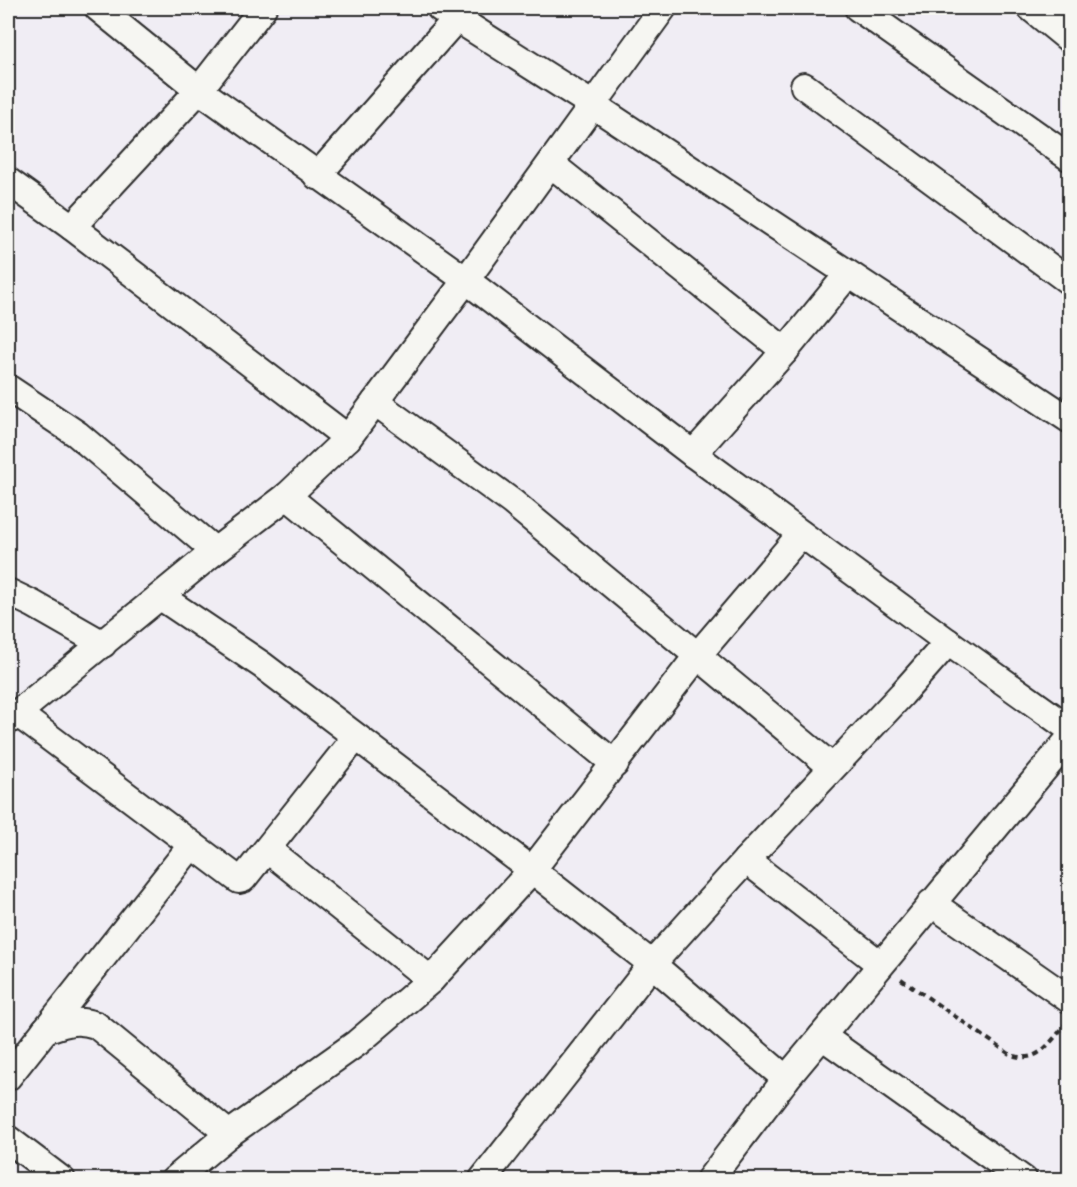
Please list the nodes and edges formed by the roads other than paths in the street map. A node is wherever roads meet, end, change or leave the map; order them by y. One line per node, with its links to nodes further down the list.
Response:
1 (99, 8): 9 (street)
2 (263, 8): 9 (street)
3 (663, 8): 10 (street)
4 (858, 8): 11 (street)
5 (1032, 8): 7 (street)
6 (448, 13): 10 (street); 13 (street)
7 (1070, 40)
8 (804, 86): 18 (street)
9 (199, 90): 13 (street); 15 (street)
10 (593, 105): 12 (street); 16 (street)
11 (1070, 158)
12 (551, 164): 17 (street); 19 (street)
13 (317, 176): 17 (street)
14 (8, 181): 15 (street)
15 (72, 227): 23 (street)
16 (848, 274): 19 (street); 22 (street)
17 (466, 280): 21 (street); 24 (street)
18 (1070, 282)
19 (785, 351): 24 (street)
20 (8, 388): 27 (street)
21 (375, 402): 23 (street); 32 (street)
22 (1070, 420)
23 (348, 438): 25 (street)
24 (693, 454): 26 (street)
25 (287, 496): 27 (street); 37 (street)
26 (801, 534): 30 (street); 32 (street)
27 (215, 551): 29 (street)
28 (8, 592): 31 (street)
29 (161, 597): 31 (street); 35 (street)
30 (948, 642): 34 (street); 38 (street)
31 (103, 644): 33 (street)
32 (698, 655): 37 (street); 38 (street)
33 (12, 717): 39 (street)
34 (1070, 729)
35 (356, 737): 40 (street); 42 (street)
36 (1070, 738): 43 (street)
37 (615, 764): 42 (street)
38 (832, 767): 41 (street)
39 (191, 846): 40 (street); 48 (street)
40 (268, 850): 46 (street)
41 (746, 860): 44 (street); 45 (street)
42 (532, 870): 44 (street); 46 (street)
43 (931, 903): 45 (street); 47 (street)
44 (652, 964): 51 (street); 56 (street)
45 (880, 964): 49 (street)
46 (431, 980): 52 (street)
47 (1070, 1000)
48 (45, 1030): 50 (street); 52 (street)
49 (822, 1036): 51 (street); 58 (street)
50 (8, 1077)
51 (786, 1079): 57 (street)
52 (230, 1134): 55 (street)
53 (8, 1139): 54 (street)
54 (62, 1179)
55 (174, 1179)
56 (482, 1179)
57 (709, 1179)
58 (1024, 1179)

